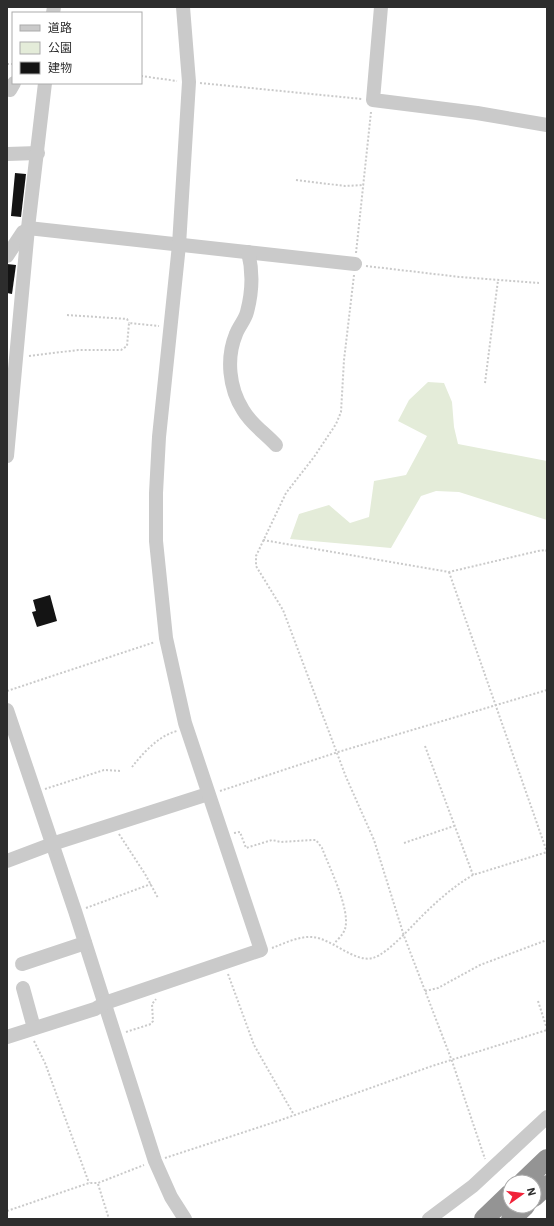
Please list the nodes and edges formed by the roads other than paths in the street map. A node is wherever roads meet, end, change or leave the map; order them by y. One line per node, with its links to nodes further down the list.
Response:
1 (183, 7): 8 (street)
2 (381, 7): 4 (street)
3 (45, 84): 5 (street)
4 (547, 125)
5 (38, 153): 6 (street); 7 (street)
6 (7, 154)
7 (28, 229): 8 (street); 10 (street); 12 (street)
8 (179, 245): 9 (street); 16 (street)
9 (248, 252): 11 (street); 13 (street)
10 (7, 256)
11 (355, 264)
12 (10, 407): 14 (street)
13 (276, 446)
14 (7, 456)
15 (7, 710): 17 (street)
16 (208, 794): 17 (street); 22 (street)
17 (52, 844): 18 (street); 19 (street)
18 (7, 861)
19 (85, 943): 20 (street); 22 (street)
20 (22, 964)
21 (23, 988): 23 (street)
22 (105, 1003): 23 (street); 29 (street)
23 (32, 1029): 24 (street)
24 (7, 1037)
25 (547, 1117): 30 (street)
26 (547, 1159): 27 (highway)
27 (531, 1174)
28 (502, 1202): 31 (highway)
29 (185, 1219)
30 (429, 1219)
31 (484, 1219)

